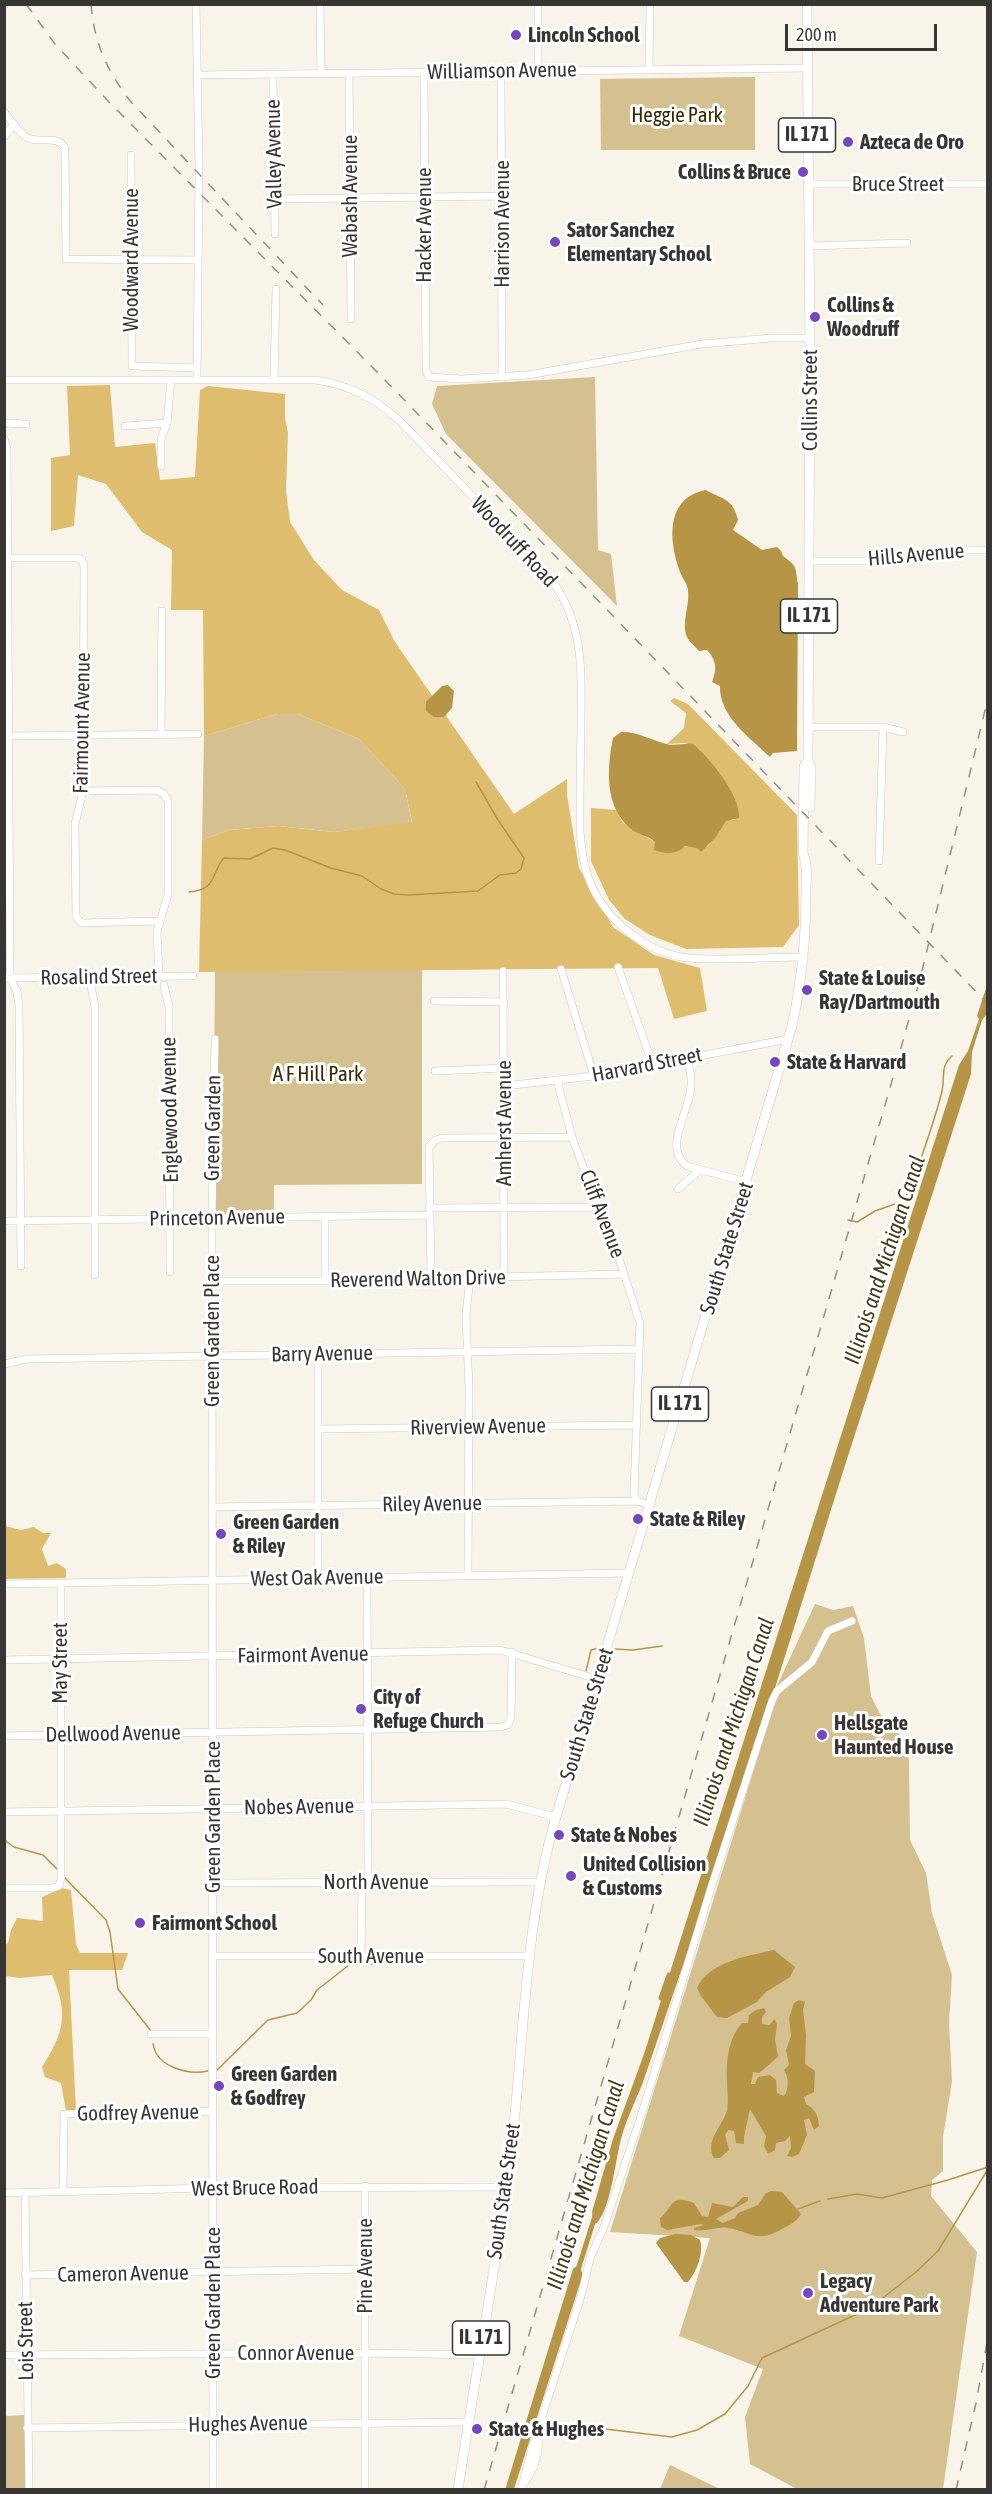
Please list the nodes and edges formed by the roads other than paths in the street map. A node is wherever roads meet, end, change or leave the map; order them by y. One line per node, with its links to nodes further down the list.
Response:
1 (196, 4): 14 (street)
2 (320, 4): 12 (street)
3 (538, 4): 8 (street)
4 (650, 4): 7 (street)
5 (807, 4): 6 (main road, Collins Street / IL 171)
6 (807, 68): 7 (street, Williamson Avenue); 19 (main road, Collins Street / IL 171)
7 (649, 69): 8 (street, Williamson Avenue)
8 (538, 70): 9 (street, Williamson Avenue)
9 (501, 71): 10 (street, Williamson Avenue); 21 (street, Harrison Avenue)
10 (424, 72): 13 (street, Williamson Avenue); 22 (street, Hacker Avenue)
11 (273, 74): 12 (street, Williamson Avenue); 14 (street, Williamson Avenue); 24 (street, Valley Avenue)
12 (321, 74): 13 (street, Williamson Avenue)
13 (350, 74): 23 (street, Wabash Avenue)
14 (198, 75): 29 (street)
15 (4, 112): 16 (street)
16 (14, 124): 17 (street); 28 (street)
17 (4, 137)
18 (131, 155): 28 (street, Woodward Avenue)
19 (808, 184): 20 (street, Bruce Street); 27 (main road, Collins Street / IL 171)
20 (987, 184)
21 (502, 196): 22 (street); 34 (street, Harrison Avenue)
22 (424, 197): 23 (street); 34 (street, Hacker Avenue)
23 (349, 198): 24 (street); 31 (street, Wabash Avenue)
24 (274, 199): 25 (street, Valley Avenue)
25 (275, 234)
26 (908, 243): 27 (street)
27 (809, 246): 32 (main road, Collins Street / IL 171)
28 (132, 260): 29 (street); 33 (street, Woodward Avenue)
29 (198, 260): 33 (street)
30 (276, 289): 37 (street)
31 (351, 319)
32 (810, 338): 34 (street); 47 (main road, Collins Street / IL 171)
33 (197, 368): 36 (street)
34 (502, 376)
35 (171, 380): 36 (street, Woodruff Road); 38 (street, Woodruff Road); 40 (street)
36 (197, 380): 37 (street, Woodruff Road)
37 (274, 380): 59 (street, Woodruff Road)
38 (4, 381)
39 (4, 423): 41 (street)
40 (167, 423): 42 (street); 44 (street)
41 (26, 424)
42 (125, 426)
43 (4, 438): 46 (street)
44 (161, 466)
45 (987, 550): 47 (street, Hills Avenue)
46 (7, 558): 54 (street); 55 (street, Fairmount Avenue)
47 (809, 561): 49 (main road, Collins Street / IL 171)
48 (162, 611): 53 (street)
49 (808, 727): 50 (street); 59 (main road, Collins Street / IL 171)
50 (883, 727): 51 (street); 57 (street)
51 (903, 732)
52 (198, 734): 53 (street)
53 (161, 735): 55 (street)
54 (6, 736): 55 (street); 65 (street)
55 (83, 736): 56 (street, Fairmount Avenue)
56 (83, 790): 58 (street); 58 (street, Fairmount Avenue)
57 (879, 861)
58 (159, 921): 63 (street)
59 (804, 957): 71 (main road, South State Street / IL 171)
60 (618, 967): 73 (street)
61 (561, 969): 76 (street)
62 (504, 970): 69 (street, Amherst Avenue)
63 (159, 976): 64 (street, Rosalind Street); 65 (street, Rosalind Street)
64 (193, 976)
65 (7, 978): 92 (street)
66 (164, 985): 89 (street, Englewood Avenue)
67 (91, 986): 90 (street)
68 (434, 1001): 69 (street)
69 (504, 1002): 74 (street, Amherst Avenue)
70 (215, 1039): 88 (street, Green Garden)
71 (789, 1039): 72 (street, Harvard Street); 82 (main road, South State Street / IL 171)
72 (687, 1058): 73 (street, Harvard Street); 81 (street)
73 (652, 1065): 76 (street, Harvard Street)
74 (504, 1068): 75 (street); 78 (street, Amherst Avenue)
75 (435, 1071)
76 (594, 1076): 77 (street, Harvard Street)
77 (557, 1080): 78 (street, Harvard Street); 80 (street, Cliff Avenue)
78 (504, 1086): 79 (street, Amherst Avenue)
79 (503, 1137): 80 (street); 85 (street, Amherst Avenue); 86 (street)
80 (572, 1137): 84 (street, Cliff Avenue)
81 (700, 1170): 82 (street); 83 (street)
82 (747, 1182): 113 (main road, South State Street / IL 171)
83 (678, 1189)
84 (598, 1207): 85 (street, Princeton Avenue); 95 (street, Cliff Avenue)
85 (504, 1208): 86 (street, Princeton Avenue); 97 (street, Amherst Avenue)
86 (429, 1212): 87 (street, Princeton Avenue); 99 (street)
87 (325, 1216): 88 (street, Princeton Avenue); 101 (street)
88 (212, 1217): 89 (street, Princeton Avenue); 100 (street, Green Garden Place)
89 (171, 1218): 90 (street, Princeton Avenue); 94 (street, Englewood Avenue)
90 (95, 1219): 92 (street, Princeton Avenue); 96 (street)
91 (4, 1221): 92 (street, Princeton Avenue)
92 (20, 1221): 93 (street)
93 (21, 1266)
94 (170, 1272)
95 (624, 1274): 97 (street, Reverend Walton Drive); 102 (street, Cliff Avenue)
96 (95, 1275)
97 (504, 1276): 98 (street, Reverend Walton Drive)
98 (470, 1277): 99 (street, Reverend Walton Drive); 103 (street)
99 (431, 1278): 101 (street, Reverend Walton Drive)
100 (212, 1281): 101 (street, Reverend Walton Drive); 105 (street, Green Garden Place)
101 (325, 1281)
102 (639, 1349): 103 (street, Barry Avenue); 107 (street, Cliff Avenue)
103 (466, 1352): 104 (street, Barry Avenue); 108 (street)
104 (318, 1354): 105 (street, Barry Avenue); 109 (street)
105 (212, 1356): 106 (street, Barry Avenue); 114 (street, Green Garden Place)
106 (4, 1364)
107 (638, 1425): 108 (street, Riverview Avenue); 110 (street, Cliff Avenue)
108 (469, 1428): 109 (street, Riverview Avenue); 111 (street)
109 (319, 1429): 112 (street)
110 (638, 1501): 111 (street, Riley Avenue); 113 (street, Riley Avenue)
111 (469, 1504): 112 (street, Riley Avenue); 116 (street)
112 (319, 1505): 114 (street, Riley Avenue); 118 (street)
113 (650, 1505): 115 (main road, South State Street / IL 171)
114 (213, 1508): 119 (street, Green Garden Place)
115 (629, 1573): 116 (street, West Oak Avenue); 128 (main road, South State Street / IL 171)
116 (468, 1575): 117 (street, West Oak Avenue)
117 (367, 1577): 118 (street, West Oak Avenue); 124 (street)
118 (318, 1578): 119 (street, West Oak Avenue)
119 (213, 1580): 120 (street, West Oak Avenue); 125 (street, Green Garden Place)
120 (61, 1583): 121 (street, West Oak Avenue); 126 (street, May Street)
121 (4, 1584)
122 (852, 1621): 166 (street)
123 (512, 1652): 124 (street, Fairmont Avenue); 128 (street, Fairmont Avenue); 129 (street, Dellwood Avenue)
124 (367, 1654): 125 (street, Fairmont Avenue); 129 (street)
125 (213, 1657): 126 (street, Fairmont Avenue); 130 (street, Green Garden Place)
126 (60, 1659): 127 (street, Fairmont Avenue); 131 (street, May Street)
127 (4, 1660)
128 (597, 1679): 137 (main road, South State Street / IL 171)
129 (368, 1729): 130 (street, Dellwood Avenue); 133 (street)
130 (213, 1732): 131 (street, Dellwood Avenue); 134 (street, Green Garden Place)
131 (60, 1735): 132 (street, Dellwood Avenue); 135 (street, May Street)
132 (4, 1736)
133 (368, 1806): 134 (street, Nobes Avenue); 137 (street, Nobes Avenue); 138 (street)
134 (213, 1809): 135 (street, Nobes Avenue); 140 (street, Green Garden Place)
135 (60, 1810): 136 (street, Nobes Avenue); 141 (street, May Street)
136 (4, 1812)
137 (556, 1817): 139 (main road, South State Street / IL 171)
138 (365, 1882): 139 (street, North Avenue); 140 (street, North Avenue); 143 (street)
139 (540, 1882): 144 (main road, South State Street / IL 171)
140 (213, 1883): 142 (street, Green Garden Place)
141 (4, 1888)
142 (213, 1956): 143 (street, South Avenue); 146 (street, Green Garden Place)
143 (361, 1956): 144 (street, South Avenue)
144 (530, 1956): 149 (main road, South State Street / IL 171)
145 (151, 2034): 146 (street)
146 (213, 2034): 147 (street, Green Garden Place)
147 (213, 2111): 150 (street, Green Garden Place); 151 (street, Godfrey Avenue)
148 (365, 2187): 149 (street, West Bruce Road); 150 (street, West Bruce Road); 154 (street, Pine Avenue)
149 (506, 2187): 160 (main road, South State Street / IL 171)
150 (213, 2188): 151 (street, West Bruce Road); 155 (street, Green Garden Place)
151 (63, 2192): 153 (street, West Bruce Road)
152 (4, 2193): 153 (street, West Bruce Road)
153 (25, 2193): 156 (street, Lois Street)
154 (365, 2269): 155 (street, Cameron Avenue); 157 (street, Pine Avenue)
155 (213, 2272): 156 (street, Cameron Avenue); 158 (street, Green Garden Place)
156 (25, 2275): 161 (street, Lois Street)
157 (365, 2353): 158 (street, Connor Avenue); 160 (street, Connor Avenue); 163 (street, Pine Avenue)
158 (213, 2354): 161 (street, Connor Avenue); 164 (street, Green Garden Place)
159 (4, 2355): 161 (street, Connor Avenue)
160 (479, 2355): 162 (main road, South State Street / IL 171)
161 (27, 2356): 165 (street, Lois Street)
162 (468, 2422): 163 (street, Hughes Avenue); 170 (main road, South State Street / IL 171)
163 (365, 2423): 164 (street, Hughes Avenue); 169 (street, Pine Avenue)
164 (214, 2424): 165 (street, Hughes Avenue); 168 (street, Green Garden Place)
165 (27, 2428): 167 (street, Lois Street)
166 (522, 2487)
167 (29, 2490)
168 (213, 2490)
169 (365, 2490)
170 (458, 2490)

